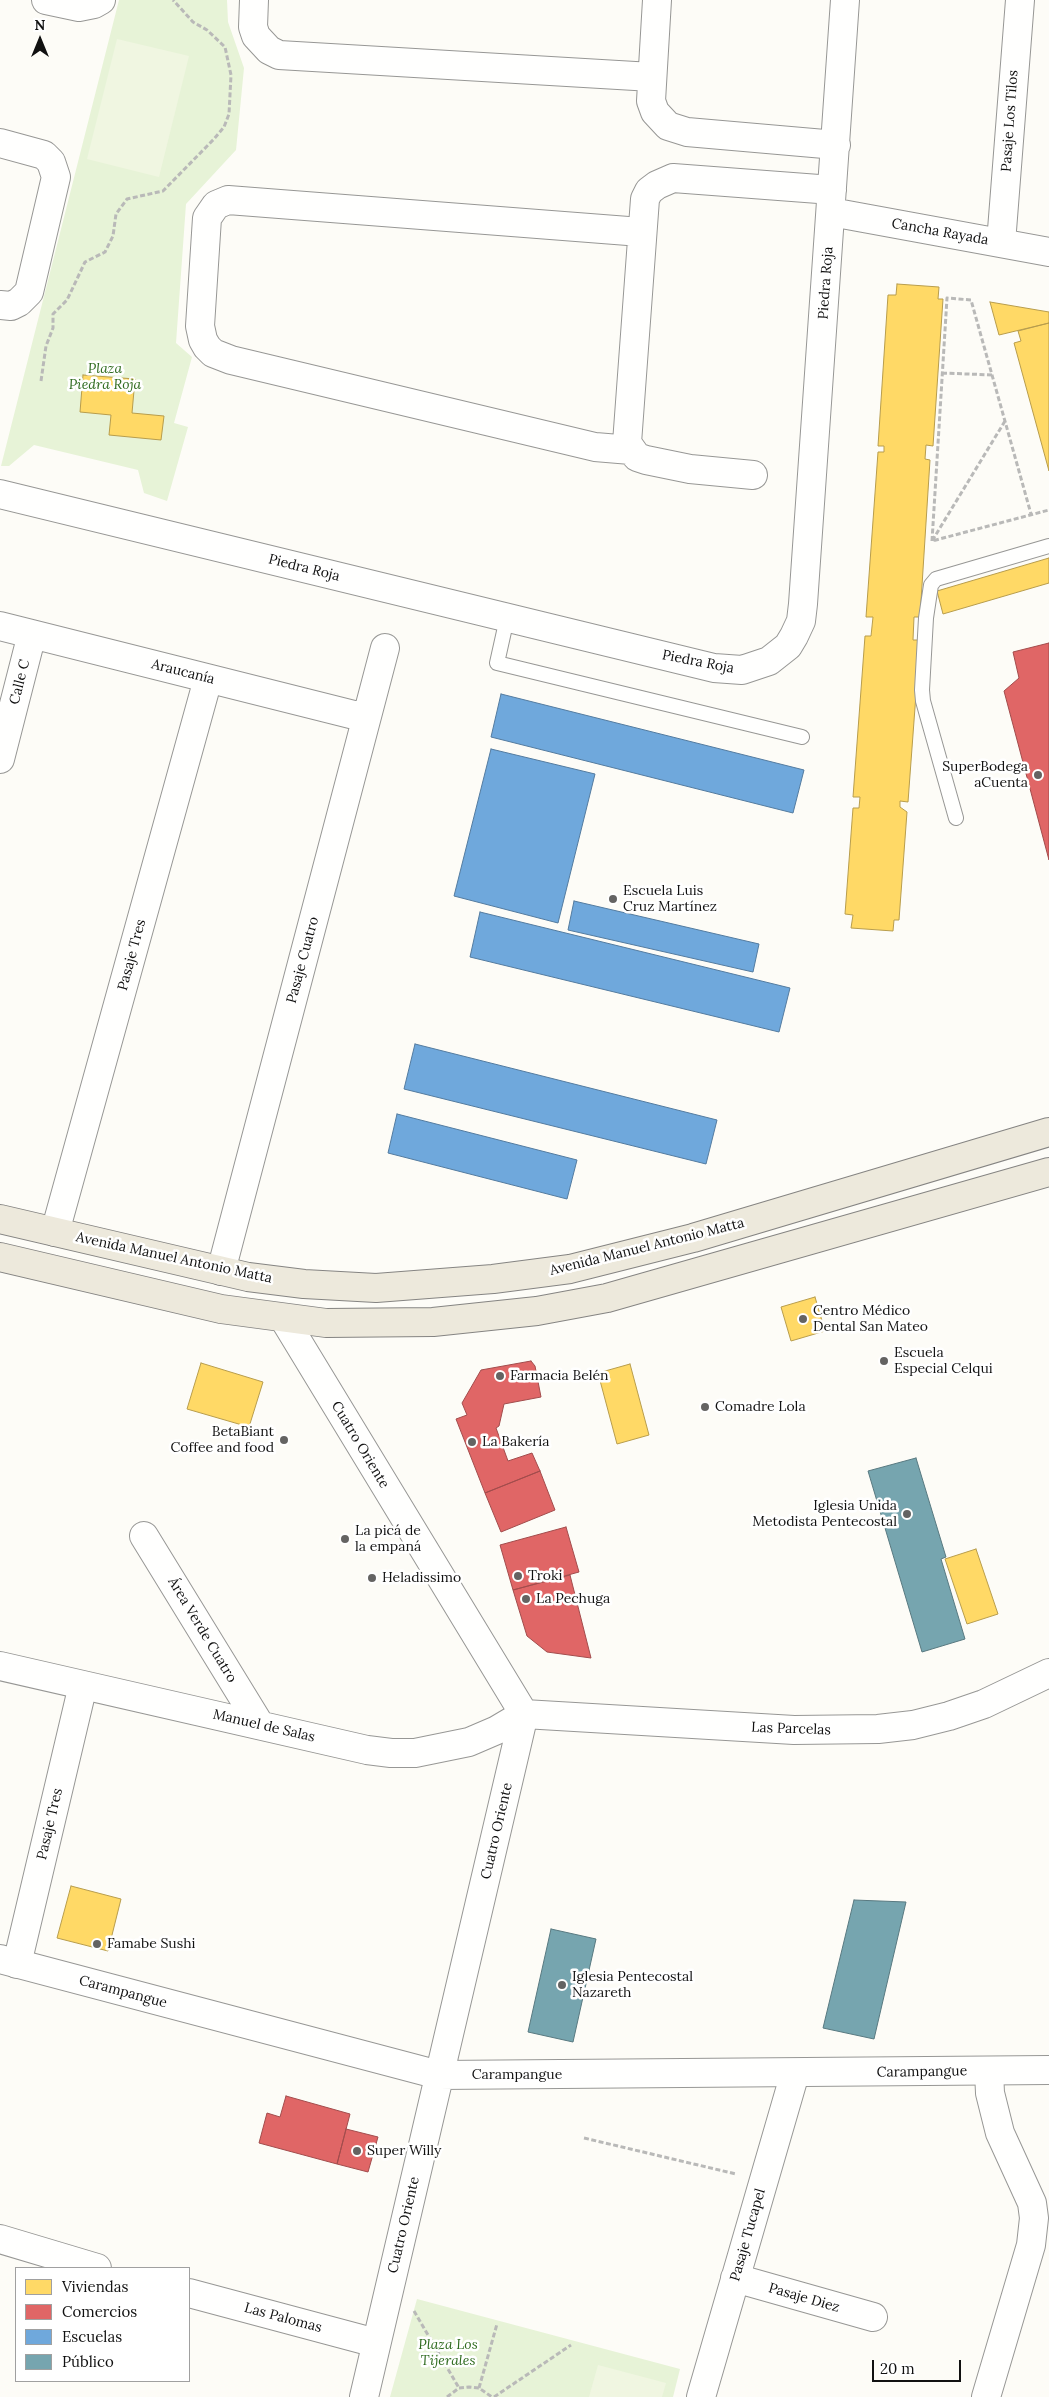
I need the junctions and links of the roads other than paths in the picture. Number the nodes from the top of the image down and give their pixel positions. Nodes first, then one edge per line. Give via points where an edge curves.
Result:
1 (46, 0) edge
2 (101, 0) edge
3 (254, 0) edge
4 (657, 0) edge
5 (845, 0) edge
6 (1020, 0) edge
7 (652, 77) junction
8 (0, 143) edge
9 (836, 145) junction
10 (832, 201) junction
11 (641, 232) junction
12 (1001, 243) junction
13 (1049, 252) edge
14 (0, 305) edge
15 (631, 450) junction
16 (753, 475) dead end
17 (0, 494) edge
18 (1049, 546) edge
19 (507, 618) junction
20 (0, 626) edge
21 (32, 634) junction
22 (385, 648) dead end
23 (208, 679) junction
24 (366, 718) junction
25 (802, 737) dead end
26 (0, 759) edge
27 (956, 818) dead end
28 (1049, 1132) edge
29 (1049, 1172) edge
30 (0, 1219) edge
31 (55, 1232) junction
32 (0, 1257) edge
33 (221, 1271) junction
34 (248, 1277) junction
35 (284, 1319) junction
36 (144, 1536) dead end
37 (0, 1666) edge
38 (1049, 1673) edge
39 (83, 1685) junction
40 (524, 1714) junction
41 (260, 1724) junction
42 (9, 1962) edge
43 (1049, 2070) edge
44 (989, 2071) junction
45 (795, 2073) junction
46 (439, 2075) junction
47 (0, 2239) edge
48 (93, 2267) edge
49 (735, 2278) junction
50 (190, 2293) edge
51 (873, 2317) dead end
52 (376, 2344) junction
53 (364, 2397) edge
54 (701, 2397) edge
55 (986, 2397) edge

1 - 2 street via 79,7
3 - 7 street via 256,36 269,50 279,55
4 - 7 street
5 - 9 street, Piedra Roja
6 - 12 street, Pasaje Los Tilos
7 - 9 street via 651,96 655,112 677,131
8 - 14 street via 44,155 51,162 56,177 29,292 11,306
9 - 10 street, Piedra Roja
10 - 11 street, Cancha Rayada via 673,178 649,191 643,208
10 - 12 street, Cancha Rayada
10 - 19 street, Piedra Roja via 803,604 801,620 788,646 762,664 728,670
11 - 15 street via 626,436
11 - 15 street via 228,200 216,206 207,218 200,326 207,347 231,360 595,447
12 - 13 street, Cancha Rayada
15 - 16 street via 646,460 690,469
17 - 19 street, Piedra Roja
18 - 27 lane via 936,579 931,585 926,618 923,702
19 - 25 lane via 497,664
20 - 21 street, Araucanía
21 - 23 street, Araucanía
21 - 26 street, Calle C
22 - 24 street, Pasaje Cuatro
23 - 24 street, Araucanía
23 - 31 street, Pasaje Tres
24 - 33 street, Pasaje Cuatro
28 - 34 main road, Avenida Manuel Antonio Matta via 693,1238 570,1268 493,1279 376,1288
29 - 35 main road via 692,1275 538,1311 433,1322 363,1324
30 - 31 main road, Avenida Manuel Antonio Matta
31 - 33 main road, Avenida Manuel Antonio Matta
32 - 35 main road via 174,1300
33 - 34 main road, Avenida Manuel Antonio Matta
34 - 35 main road via 267,1295
35 - 40 street, Cuatro Oriente
36 - 41 street, Área Verde Cuatro
37 - 39 street, Manuel de Salas
38 - 40 street, Las Parcelas via 984,1704 950,1716 878,1730 794,1730
39 - 41 street, Manuel de Salas
39 - 42 street, Pasaje Tres
40 - 41 street, Manuel de Salas via 469,1742 415,1753 367,1750
40 - 46 street, Cuatro Oriente
42 - 46 street, Carampangue
43 - 44 street, Carampangue
44 - 45 street, Carampangue
44 - 55 street via 990,2093 1000,2133 1032,2203 1034,2218 1031,2245
45 - 46 street, Carampangue
45 - 49 street, Pasaje Tucapel
46 - 52 street, Cuatro Oriente
47 - 48 street
49 - 51 street, Pasaje Diez
49 - 54 street, Pasaje Tucapel
50 - 52 street, Las Palomas
52 - 53 street, Cuatro Oriente

